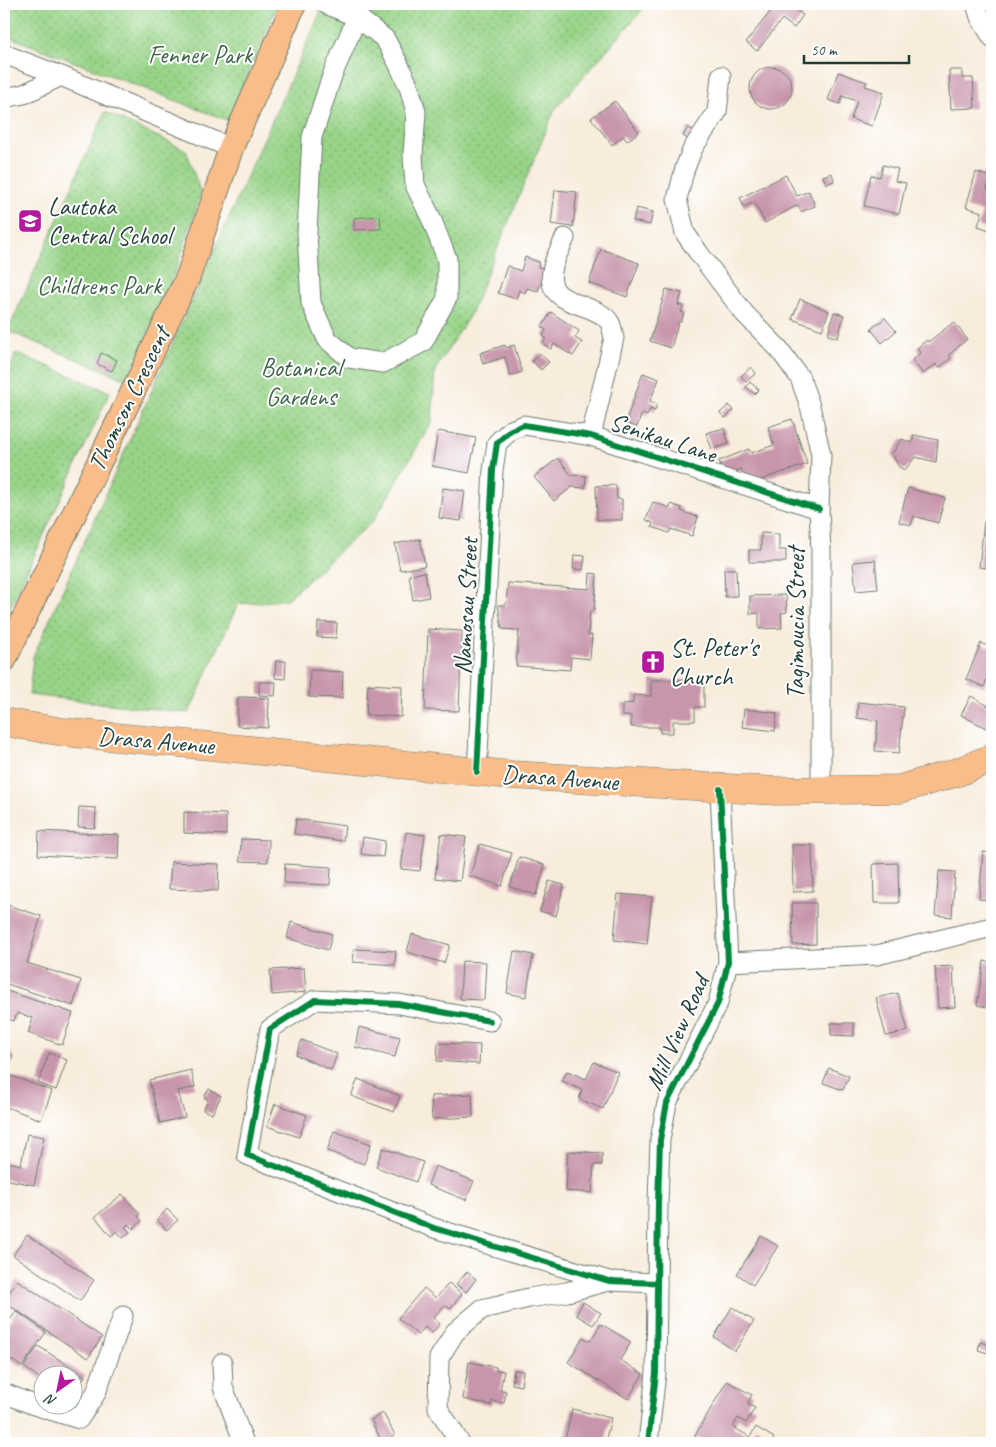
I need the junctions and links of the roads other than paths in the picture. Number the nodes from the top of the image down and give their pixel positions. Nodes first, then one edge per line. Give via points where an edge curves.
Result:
1 (294, 4) edge
2 (326, 4) edge
3 (976, 4) edge
4 (357, 17) junction
5 (992, 37) edge
6 (4, 54) edge
7 (61, 76) junction
8 (721, 76) dead end
9 (4, 98) edge
10 (231, 148) junction
11 (564, 238) dead end
12 (591, 436) junction
13 (497, 443) joint
14 (819, 509) junction
15 (5, 655) edge
16 (4, 722) edge
17 (63, 732) junction
18 (4, 742) edge
19 (992, 758) edge
20 (476, 772) junction
21 (720, 789) junction
22 (821, 792) junction
23 (992, 927) edge
24 (728, 962) junction
25 (490, 1022) dead end
26 (609, 1281) junction
27 (656, 1283) junction
28 (123, 1316) dead end
29 (222, 1363) dead end
30 (4, 1393) edge
31 (244, 1443) edge
32 (460, 1443) edge
33 (648, 1443) edge

1 - 10 main road, Thomson Crescent
2 - 4 street
3 - 5 street
4 - 4 street via 385,38 409,87 416,112 415,185 447,259 447,298 423,342 383,363 349,358 326,338 311,303 307,232 312,137 332,76
6 - 7 street
7 - 9 street via 24,94
7 - 10 street
8 - 14 street, Tagimoucia Street via 717,112 693,148 677,199 685,233 744,313 780,349 800,378 810,406 820,455
10 - 15 main road, Thomson Crescent via 188,277
11 - 12 street via 552,268 552,284 569,301 598,312 610,323 614,338
12 - 13 street, Senikau Lane via 524,425 511,430
12 - 14 street, Senikau Lane
13 - 20 street, Namosau Street
14 - 22 street, Tagimoucia Street
16 - 17 highway, Drasa Avenue
17 - 18 highway, Drasa Avenue
17 - 20 highway, Drasa Avenue
19 - 22 highway, Drasa Avenue via 900,790
20 - 21 highway, Drasa Avenue
21 - 22 highway, Drasa Avenue
21 - 24 street, Mill View Road
23 - 24 street via 876,955
24 - 27 street, Mill View Road via 718,1003 667,1103 660,1140
25 - 26 street via 399,1004 315,1000 270,1029 247,1155 434,1228
26 - 27 street
26 - 32 street via 482,1309 455,1332 440,1358 438,1408
27 - 33 street, Mill View Road via 656,1373
28 - 30 street via 96,1393 79,1419
29 - 31 street via 223,1387

